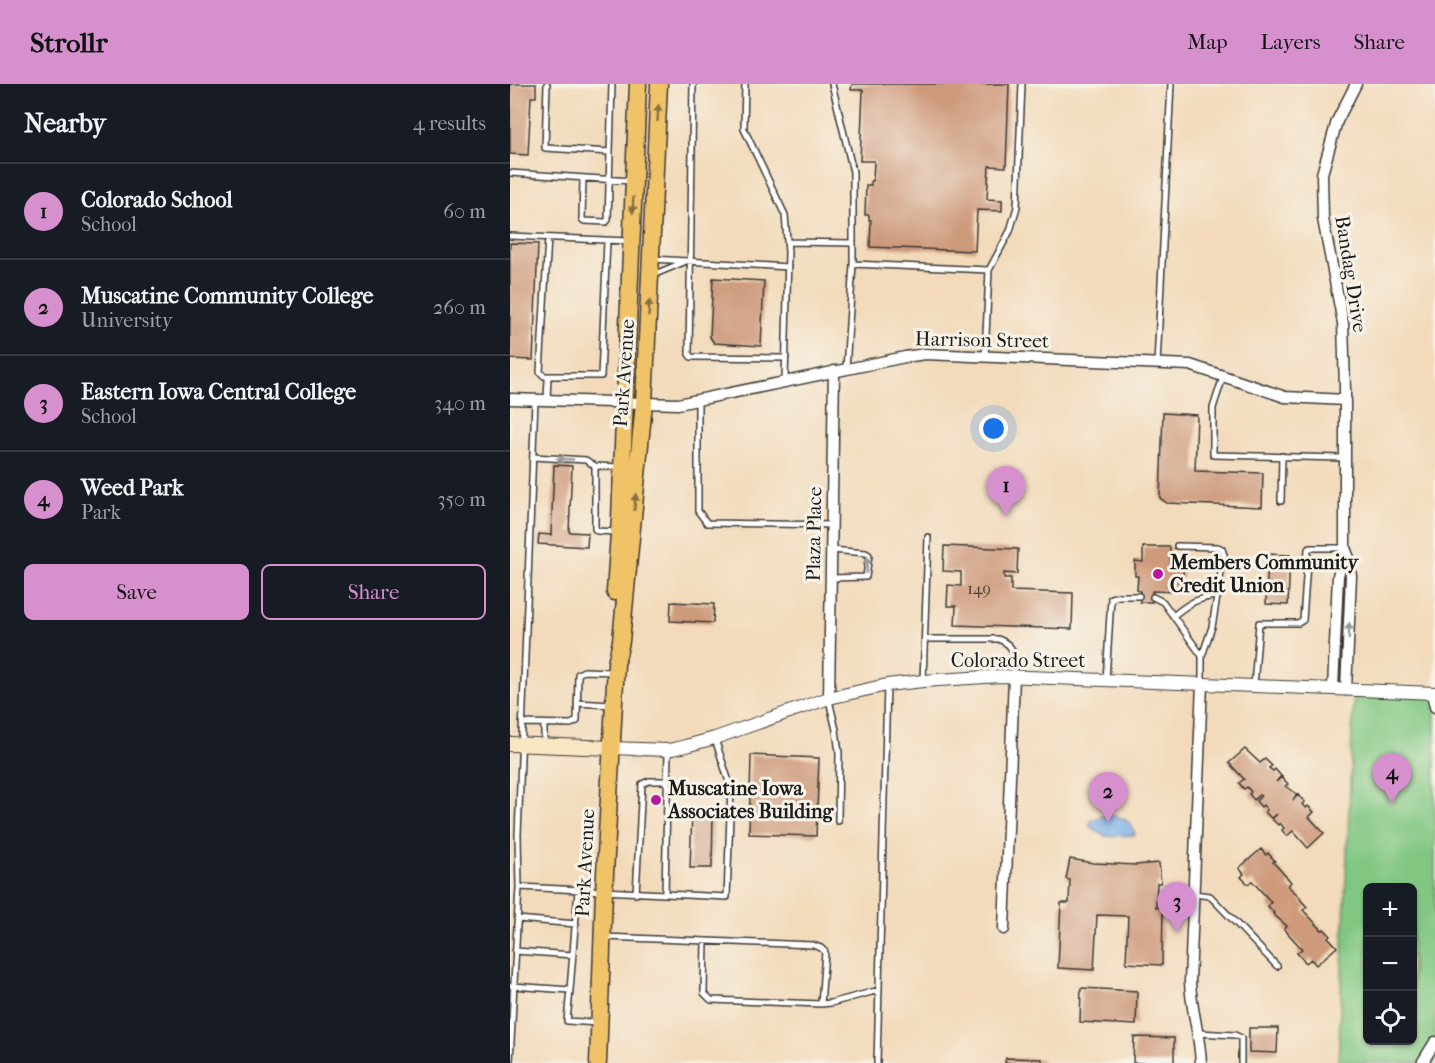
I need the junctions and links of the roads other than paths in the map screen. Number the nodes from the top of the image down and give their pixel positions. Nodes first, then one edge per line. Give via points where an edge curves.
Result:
1 (547, 84) edge
2 (612, 84) edge
3 (638, 84) edge
4 (659, 84) edge
5 (693, 84) edge
6 (745, 84) edge
7 (832, 84) edge
8 (1022, 84) edge
9 (1172, 84) edge
10 (1356, 84) edge
11 (610, 152) junction
12 (510, 173) edge
13 (583, 179) junction
14 (609, 179) junction
15 (634, 181) junction
16 (510, 236) edge
17 (548, 238) junction
18 (607, 241) junction
19 (632, 242) junction
20 (787, 242) junction
21 (853, 243) junction
22 (652, 258) junction
23 (688, 261) junction
24 (853, 264) junction
25 (788, 267) junction
26 (989, 270) junction
27 (651, 276) junction
28 (986, 357) junction
29 (786, 358) junction
30 (1156, 364) junction
31 (846, 369) junction
32 (834, 371) junction
33 (548, 376) junction
34 (1223, 377) junction
35 (785, 382) junction
36 (510, 399) edge
37 (535, 400) junction
38 (547, 400) junction
39 (698, 400) junction
40 (1346, 400) junction
41 (625, 403) junction
42 (644, 403) junction
43 (1282, 456) junction
44 (533, 457) junction
45 (1346, 458) junction
46 (595, 466) junction
47 (622, 468) junction
48 (1281, 501) dead end
49 (832, 525) junction
50 (626, 533) junction
51 (928, 537) dead end
52 (1177, 546) dead end
53 (1345, 548) junction
54 (832, 550) junction
55 (831, 579) junction
56 (1139, 596) dead end
57 (1218, 596) junction
58 (1153, 597) dead end
59 (1173, 616) junction
60 (925, 639) junction
61 (1202, 656) junction
62 (616, 668) junction
63 (1014, 677) junction
64 (1106, 680) junction
65 (923, 681) junction
66 (1202, 683) junction
67 (887, 685) junction
68 (1254, 686) junction
69 (1333, 689) junction
70 (1346, 690) junction
71 (1434, 693) edge
72 (829, 698) junction
73 (577, 703) junction
74 (614, 705) junction
75 (1435, 707) edge
76 (522, 723) junction
77 (544, 724) junction
78 (715, 738) junction
79 (516, 744) edge
80 (544, 745) junction
81 (611, 748) junction
82 (668, 750) junction
83 (668, 784) junction
84 (730, 788) junction
85 (838, 821) dead end
86 (519, 887) junction
87 (578, 890) junction
88 (604, 893) junction
89 (636, 894) junction
90 (665, 894) junction
91 (1194, 894) junction
92 (517, 919) junction
93 (576, 924) junction
94 (1004, 929) dead end
95 (602, 937) junction
96 (705, 941) junction
97 (515, 951) junction
98 (573, 955) junction
99 (1277, 966) dead end
100 (512, 986) edge
101 (570, 990) junction
102 (879, 990) junction
103 (821, 1004) junction
104 (599, 1023) junction
105 (1198, 1033) junction
106 (1435, 1042) edge
107 (510, 1061) edge
108 (598, 1063) edge
109 (877, 1063) edge
110 (1201, 1063) edge
111 (1241, 1063) edge
112 (1422, 1063) edge

1 - 11 lane via 545,148
2 - 11 lane
3 - 15 main road, Park Avenue
22 -> 4 main road, Park Avenue
5 - 23 lane
6 - 20 lane via 744,129 785,215
7 - 21 lane via 853,172
8 - 26 lane via 1017,207 1010,231
9 - 30 lane
10 - 40 street, Bandag Drive via 1337,121 1322,174 1323,219 1343,322
11 - 14 lane
12 - 13 lane
13 - 14 lane
13 - 14 lane via 582,219 606,222
14 - 15 lane
15 -> 19 main road, Park Avenue
16 - 17 lane
17 - 18 lane
17 - 33 lane via 540,372
18 - 19 lane
18 - 33 lane via 601,376
19 - 41 main road, Park Avenue
20 - 21 lane
20 - 25 lane
21 - 24 lane
22 - 23 lane
22 - 27 main road, Park Avenue
23 - 25 lane
23 - 27 lane
23 - 29 lane via 690,356
24 - 26 lane
24 - 31 lane
25 - 29 lane
26 - 28 lane
42 -> 27 main road, Park Avenue
28 - 30 street, Harrison Street
28 - 31 street, Harrison Street via 926,354
29 - 35 lane
30 - 34 street, Harrison Street via 1190,365
31 - 32 street, Harrison Street
32 - 35 street, Harrison Street
32 - 49 street, Plaza Place
33 - 38 lane
34 - 40 street, Harrison Street via 1285,398
34 - 43 lane via 1213,408 1213,455
35 - 39 street, Harrison Street
36 - 37 street, Harrison Street
37 - 38 street, Harrison Street
37 - 44 lane
38 - 41 street, Harrison Street
39 - 42 street, Harrison Street
39 - 49 lane via 698,511 707,524
40 - 45 street, Bandag Drive
41 - 42 street, Harrison Street
41 - 47 main road, Park Avenue
50 -> 42 main road, Park Avenue
43 - 45 lane
43 - 48 lane
46 -> 44 lane via 586,460
44 - 76 lane
45 - 53 street, Bandag Drive
46 - 47 lane
46 - 50 lane via 595,529
47 - 50 main road, Park Avenue
49 - 54 street, Plaza Place
50 - 62 main road, Park Avenue
51 - 60 lane
52 - 57 lane via 1222,549
53 - 68 lane via 1308,549 1303,620 1259,623
53 - 69 street, Bandag Drive via 1338,576
70 -> 53 street, Bandag Drive via 1351,576
54 - 55 street, Plaza Place
55 -> 54 lane via 866,577 869,555
55 - 72 street, Plaza Place
56 - 64 lane via 1111,598
57 - 59 lane via 1191,602
57 - 61 lane
58 - 59 lane via 1163,602
59 - 61 lane
60 - 63 lane via 1006,642 1014,653
60 - 65 lane
61 - 66 lane
62 - 73 lane via 578,674
62 - 74 main road, Park Avenue
63 - 64 street, Colorado Street
63 - 65 street, Colorado Street
63 - 94 street
64 - 66 street, Colorado Street
65 - 67 street, Colorado Street
66 - 68 street, Colorado Street
66 - 91 street
67 - 72 street, Colorado Street
67 - 102 lane
68 - 69 street, Colorado Street
69 - 70 street, Colorado Street
70 - 71 street, Colorado Street
71 - 75 street
72 - 78 street, Colorado Street
72 - 85 lane via 838,746
73 - 74 lane
73 - 77 lane via 576,721
74 - 81 main road, Park Avenue
76 - 77 lane
76 - 79 lane
77 - 80 lane
78 - 82 street, Colorado Street
78 - 84 lane
79 - 80 main road
79 - 86 lane
80 - 81 main road
81 - 82 street, Colorado Street
81 - 88 main road, Park Avenue
82 - 83 lane
83 - 84 lane
83 - 89 lane via 642,784
83 - 90 lane
84 - 90 lane via 727,897
86 - 87 lane
86 - 92 lane
87 - 88 lane
87 - 93 lane
88 - 89 lane
88 - 95 main road, Park Avenue
89 - 90 lane
91 - 99 lane via 1210,896
91 - 105 street via 1190,994
92 - 93 lane
92 - 97 lane
93 - 98 lane
95 - 96 lane
95 - 104 main road, Park Avenue
96 - 103 lane via 704,993 711,1000
96 - 103 lane via 821,948 825,952
97 - 98 lane
97 - 100 lane
98 - 101 lane
100 - 101 lane
100 - 107 lane
101 - 104 lane via 567,1021
102 - 103 lane
102 - 109 lane
104 - 108 main road, Park Avenue
105 - 110 street
105 - 111 lane via 1241,1038
106 - 112 street

